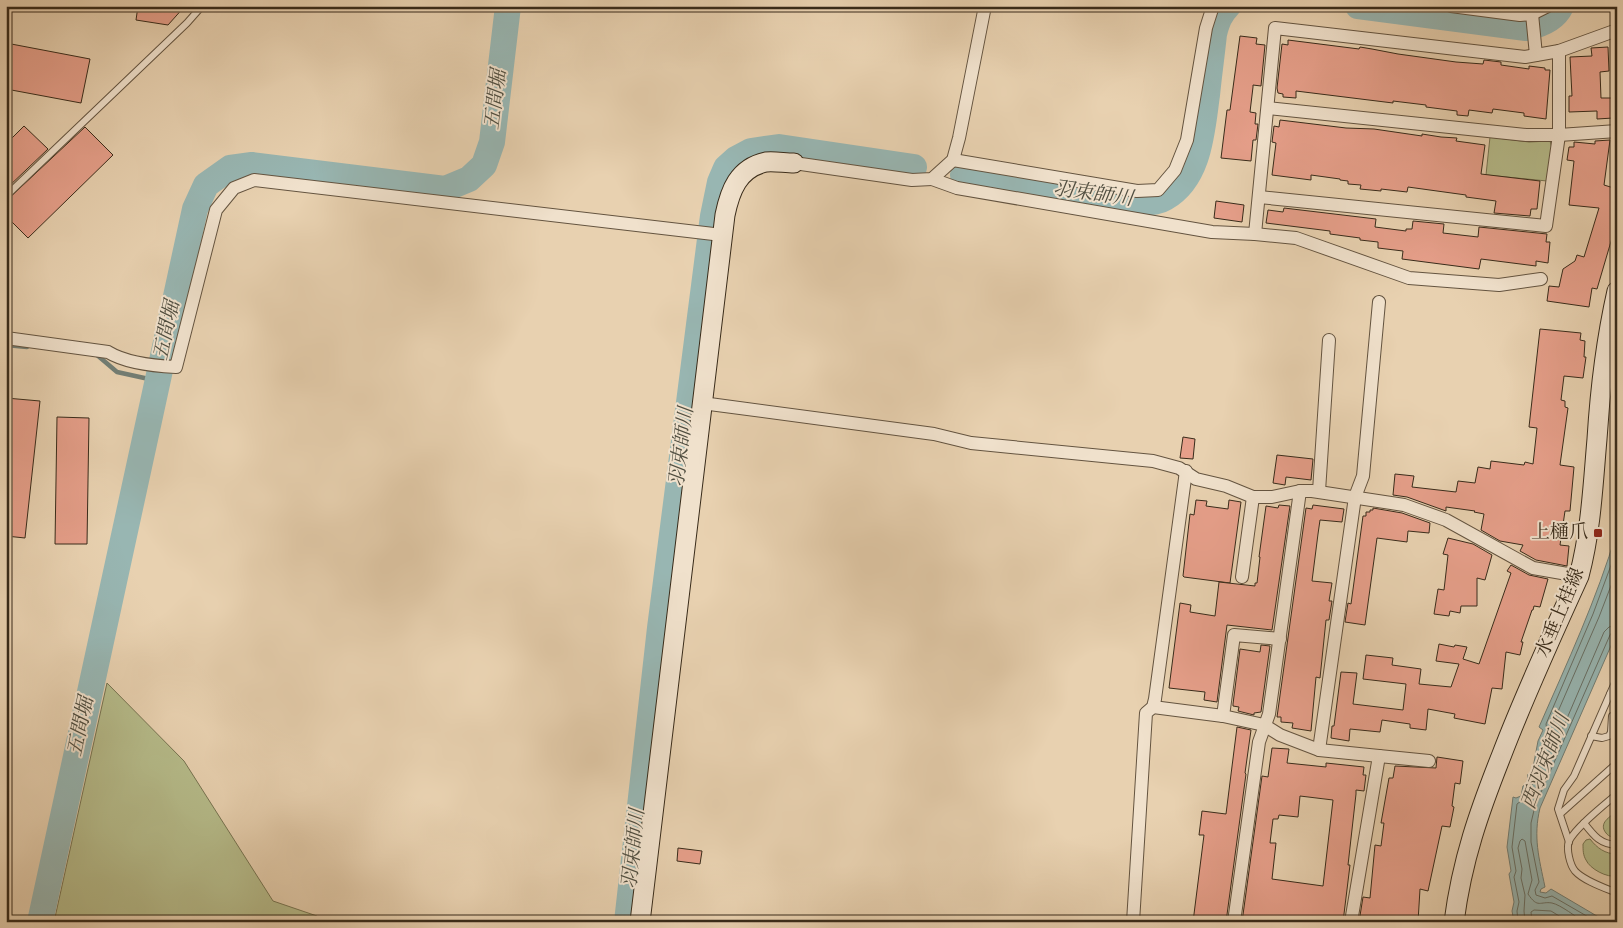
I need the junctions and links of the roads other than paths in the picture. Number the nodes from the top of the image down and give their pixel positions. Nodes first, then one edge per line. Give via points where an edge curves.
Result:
1 (202, 6) edge
2 (985, 6) edge
3 (1214, 6) edge
4 (1451, 6) edge
5 (1548, 6) edge
6 (1532, 14) junction
7 (1617, 30) edge
8 (1559, 51) junction
9 (1536, 55) junction
10 (1268, 108) junction
11 (1617, 131) edge
12 (1560, 135) junction
13 (953, 160) junction
14 (794, 163) joint
15 (932, 179) junction
16 (6, 196) edge
17 (1259, 197) junction
18 (1255, 234) junction
19 (722, 235) junction
20 (1541, 279) dead end
21 (1617, 292) edge
22 (1379, 302) dead end
23 (6, 338) edge
24 (1330, 340) dead end
25 (702, 403) junction
26 (1186, 471) junction
27 (1300, 491) junction
28 (1319, 491) junction
29 (1354, 496) junction
30 (1253, 497) junction
31 (1579, 576) junction
32 (1242, 577) dead end
33 (1280, 639) junction
34 (1617, 678) edge
35 (1610, 694) junction
36 (1617, 697) edge
37 (1154, 707) junction
38 (1617, 712) edge
39 (1223, 716) junction
40 (1264, 725) junction
41 (1591, 736) junction
42 (1319, 750) junction
43 (1379, 756) junction
44 (1429, 761) dead end
45 (1617, 763) edge
46 (1617, 794) edge
47 (1560, 814) junction
48 (1584, 823) junction
49 (1569, 842) junction
50 (1617, 845) edge
51 (1617, 893) edge
52 (640, 922) edge
53 (1133, 922) edge
54 (1234, 922) edge
55 (1352, 922) edge
56 (1454, 922) edge

1 - 16 lane
2 - 13 street
3 - 13 street via 1206,28 1187,140 1175,170 1158,190 1137,191
4 - 6 street
5 - 6 street
6 - 9 street
7 - 8 street
8 - 9 street
8 - 12 street
9 - 10 street via 1275,28
10 - 12 street via 1526,135
10 - 17 street
11 - 12 street
12 - 17 street via 1546,226
13 - 15 street
14 - 15 street via 912,180
14 - 19 street via 766,162 749,168 736,180 730,193
15 - 18 street via 957,188 1212,232
17 - 18 street
18 - 20 street via 1296,238 1409,278 1499,285
19 - 23 street via 254,180 234,188 216,210 176,367 142,363 108,352
19 - 25 street
21 - 31 street, 水垂上桂線 via 1604,365 1590,522
22 - 29 street via 1363,476
24 - 28 street
25 - 26 street via 934,434 971,443 1153,461
25 - 52 street
26 - 30 street via 1196,479
26 - 37 street
27 - 28 street
27 - 30 street
27 - 33 street
28 - 29 street
29 - 31 street via 1404,505 1446,520 1533,568
29 - 42 street
30 - 32 street
31 - 56 street, 水垂上桂線 via 1525,695 1478,816 1465,858
33 - 39 street via 1234,634
33 - 40 street via 1269,714
34 - 35 lane
35 - 36 lane
35 - 41 lane
37 - 39 street
37 - 53 street via 1146,713
38 - 41 lane via 1612,716 1609,736
39 - 40 street
40 - 42 street
40 - 54 street
41 - 47 lane via 1574,776 1564,790 1558,808
42 - 43 street
43 - 44 street
43 - 55 street
45 - 47 lane
46 - 48 lane
47 - 49 lane
48 - 49 lane
48 - 50 lane via 1600,841
49 - 51 lane via 1568,852 1576,871

